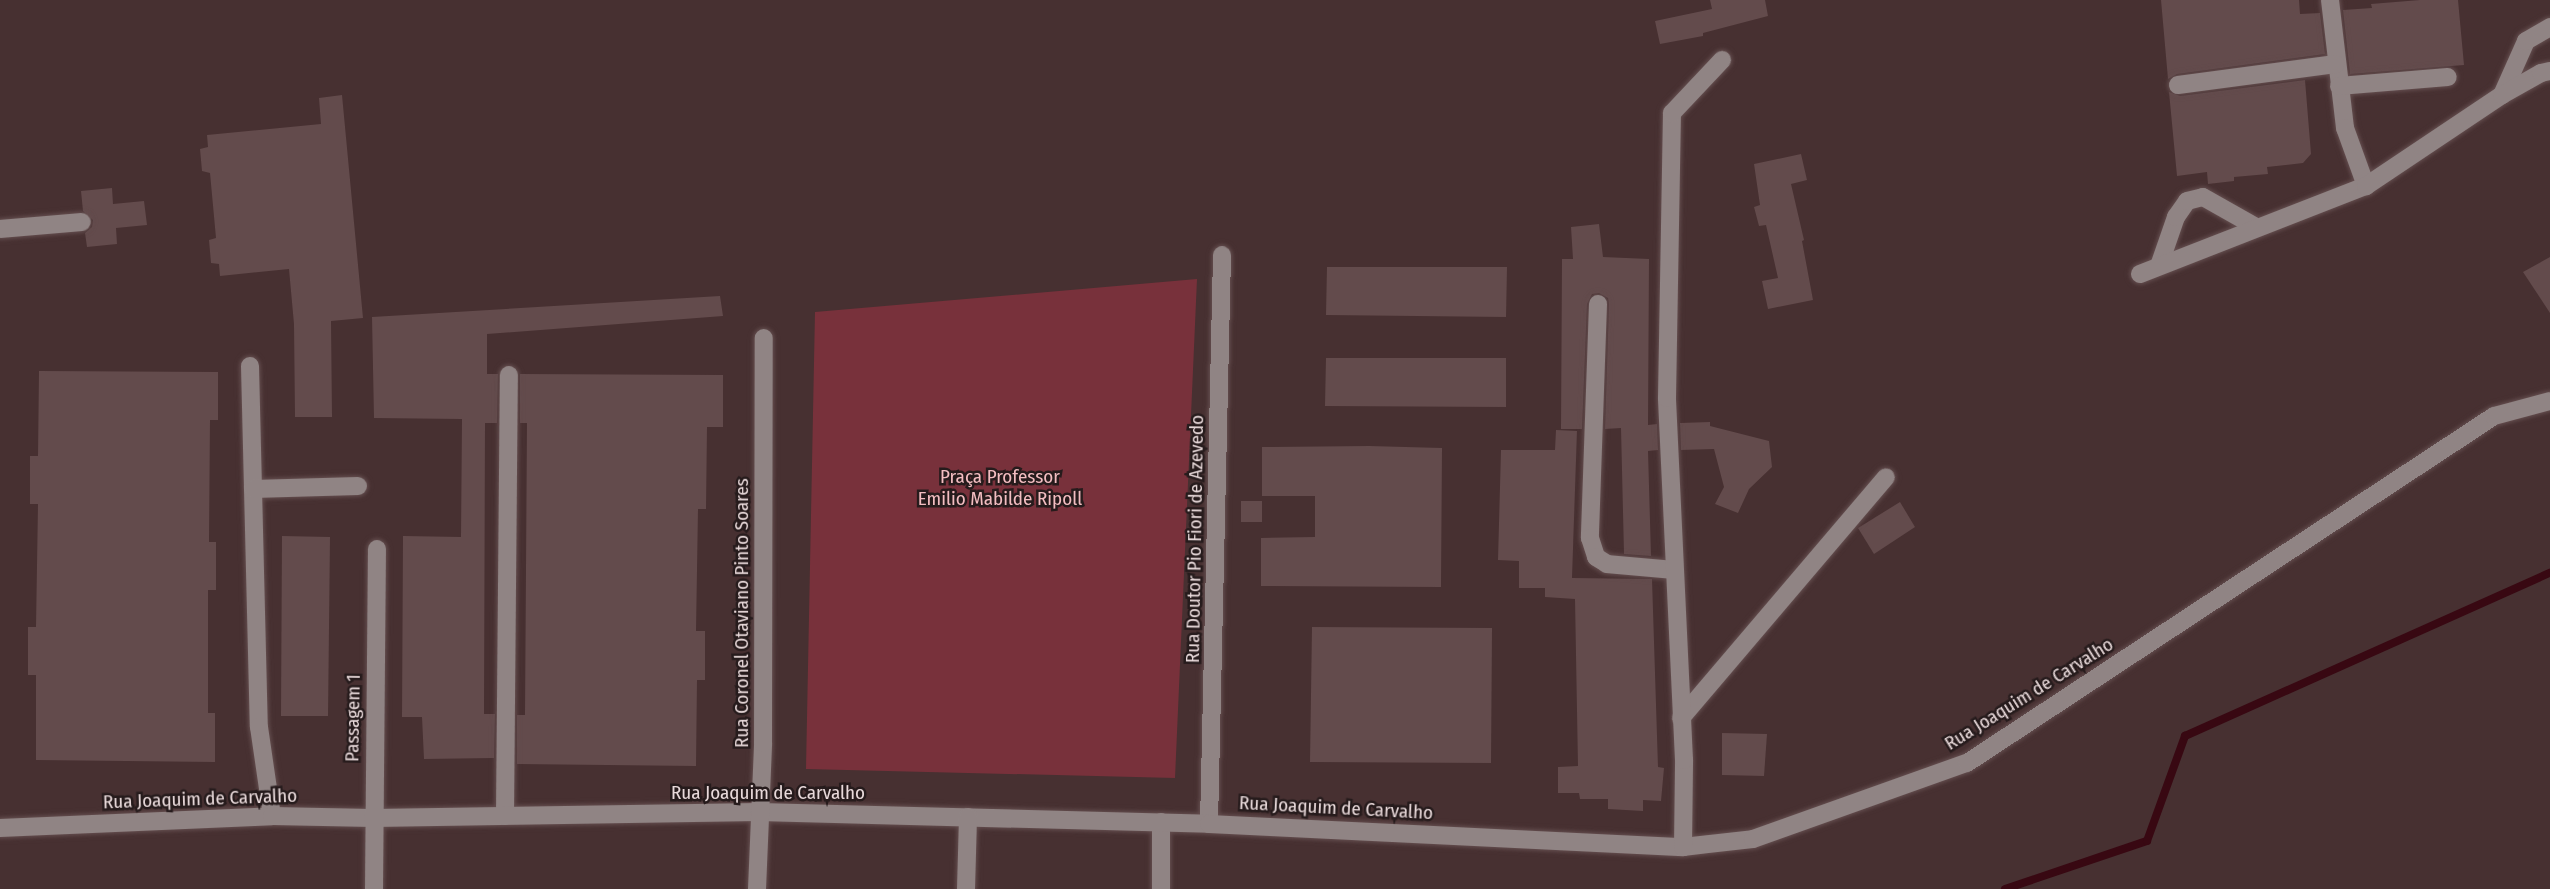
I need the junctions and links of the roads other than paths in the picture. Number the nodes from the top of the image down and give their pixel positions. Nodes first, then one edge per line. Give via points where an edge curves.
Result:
1 (2330, 0) edge
2 (2550, 27) edge
3 (1722, 60) dead end
4 (2336, 64) junction
5 (2550, 71) edge
6 (2448, 77) dead end
7 (2178, 85) dead end
8 (2339, 86) junction
9 (2502, 95) junction
10 (2366, 186) junction
11 (82, 222) dead end
12 (2256, 228) junction
13 (0, 229) edge
14 (1222, 255) dead end
15 (2159, 266) junction
16 (2140, 274) dead end
17 (1598, 304) dead end
18 (764, 338) dead end
19 (250, 366) dead end
20 (509, 375) dead end
21 (2550, 401) edge
22 (1886, 477) dead end
23 (358, 486) dead end
24 (253, 489) junction
25 (377, 549) dead end
26 (1674, 570) junction
27 (1681, 718) junction
28 (759, 813) junction
29 (272, 816) junction
30 (505, 816) junction
31 (968, 817) junction
32 (373, 818) junction
33 (1161, 822) junction
34 (1209, 824) junction
35 (0, 828) edge
36 (1683, 847) junction
37 (374, 889) edge
38 (757, 889) edge
39 (966, 889) edge
40 (1161, 889) edge

1 - 4 street
2 - 9 street via 2526,41
3 - 26 street via 1672,113 1667,398
4 - 7 street
4 - 8 street
5 - 9 street
6 - 8 street
8 - 10 street via 2345,128
9 - 10 street
10 - 12 street
11 - 13 street
12 - 15 street
12 - 15 street via 2203,197 2187,201 2176,217
14 - 34 street, Rua Doutor Pio Fiori de Azevedo
15 - 16 street
17 - 26 street via 1590,538 1596,557 1607,564
18 - 28 street, Rua Coronel Otaviano Pinto Soares
19 - 24 street
20 - 30 street
21 - 36 street, Rua Joaquim de Carvalho via 2494,416 1966,763 1753,839
22 - 27 street
23 - 24 street
24 - 29 street via 259,727
25 - 32 street, Passagem 1
26 - 27 street
27 - 36 street
28 - 30 street, Rua Joaquim de Carvalho
28 - 31 street, Rua Joaquim de Carvalho
28 - 38 street, Rua Coronel Otaviano Pinto Soares
29 - 32 street, Rua Joaquim de Carvalho
29 - 35 street, Rua Joaquim de Carvalho
30 - 32 street, Rua Joaquim de Carvalho
31 - 33 street, Rua Joaquim de Carvalho
31 - 39 street
32 - 37 street, Passagem 1
33 - 34 street, Rua Joaquim de Carvalho
33 - 40 street
34 - 36 street, Rua Joaquim de Carvalho

